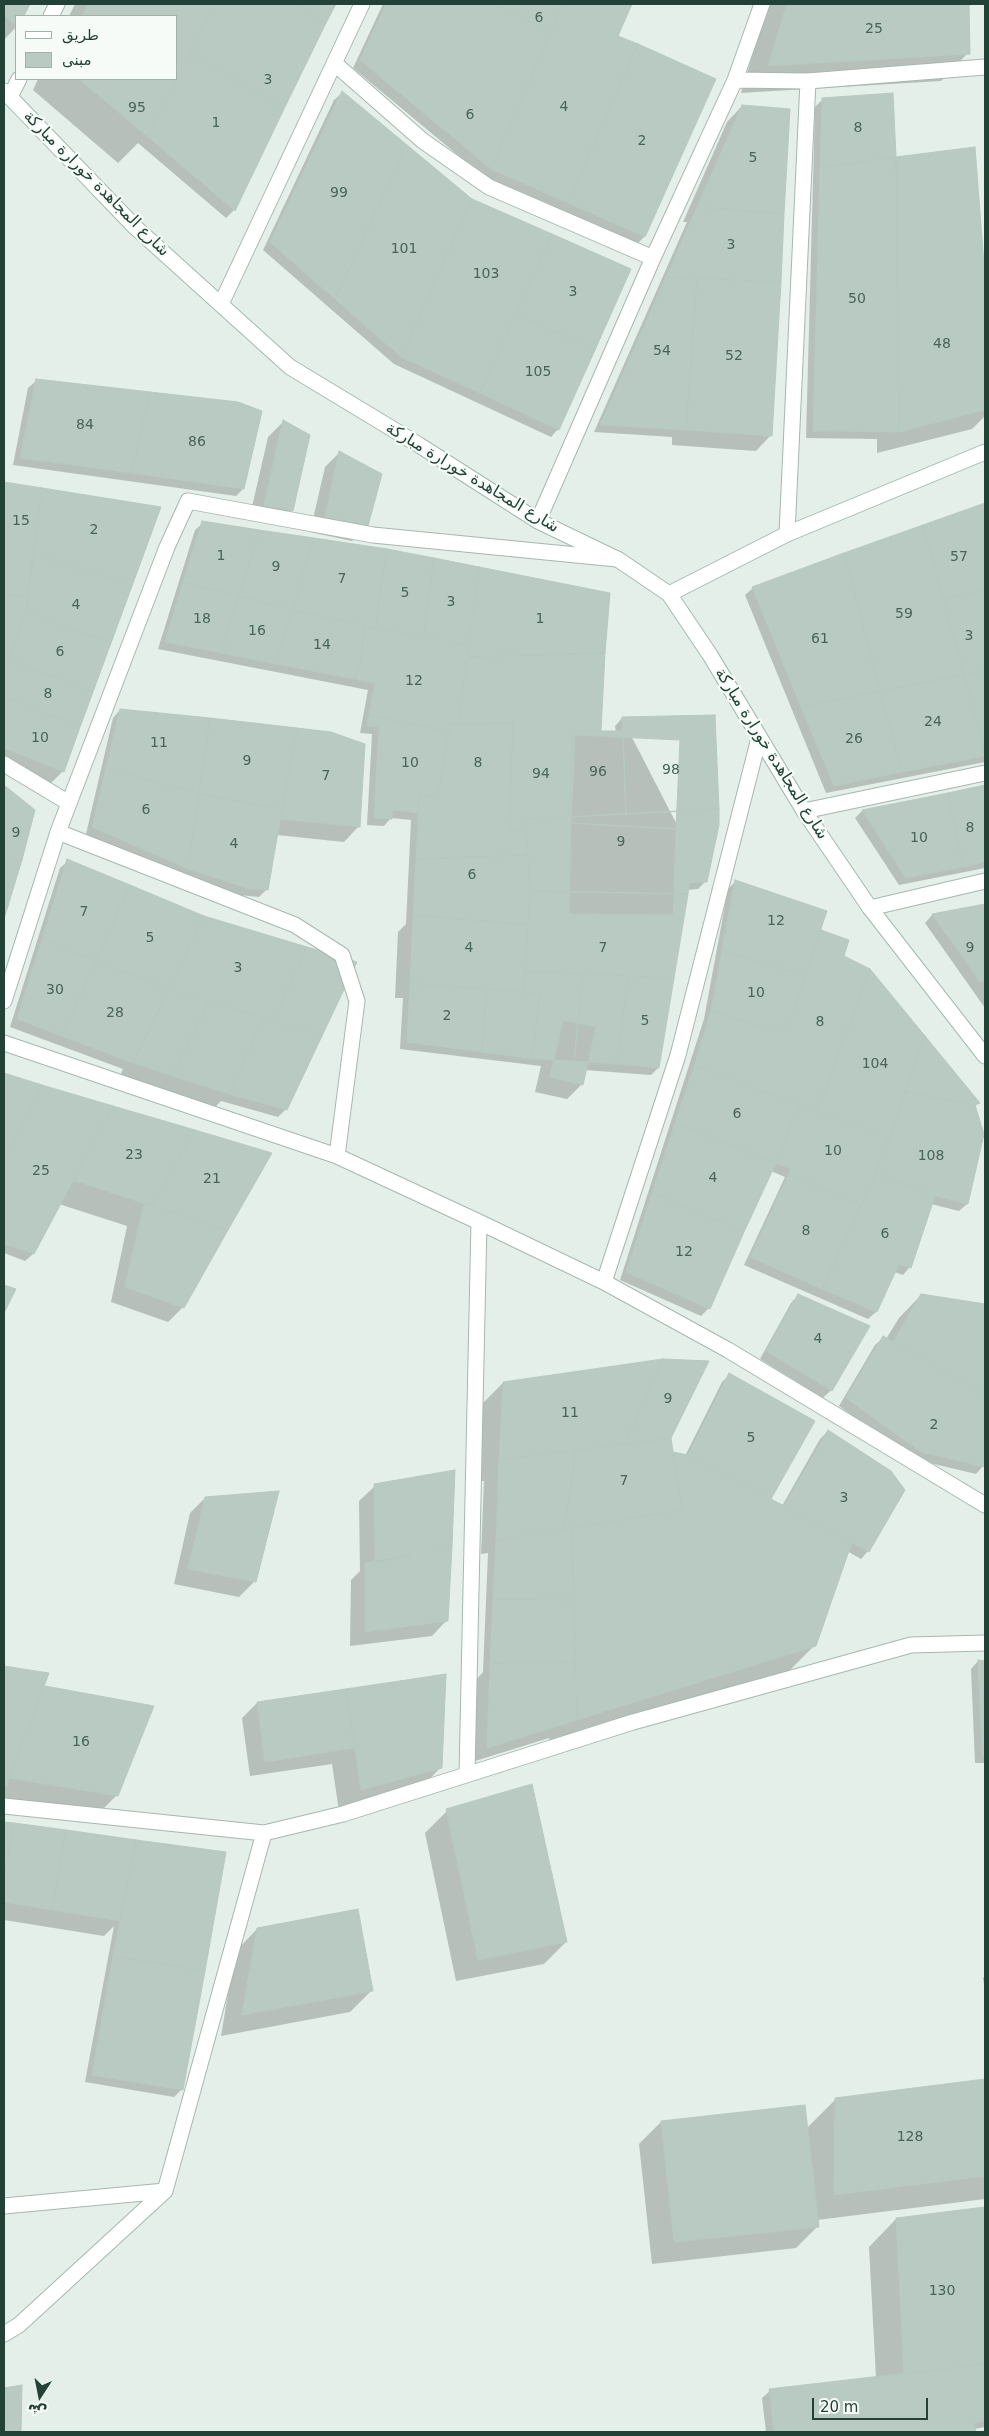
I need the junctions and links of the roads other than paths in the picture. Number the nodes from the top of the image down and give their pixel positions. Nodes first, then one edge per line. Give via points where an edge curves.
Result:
1 (362, 4) edge
2 (762, 4) edge
3 (334, 63) junction
4 (985, 67) edge
5 (18, 80) edge
6 (735, 80) junction
7 (808, 81) junction
8 (7, 94) edge
9 (653, 258) junction
10 (221, 304) junction
11 (985, 452) edge
12 (538, 522) junction
13 (787, 534) junction
14 (620, 560) junction
15 (669, 594) junction
16 (760, 738) junction
17 (4, 764) edge
18 (985, 773) edge
19 (69, 803) junction
20 (804, 811) junction
21 (58, 832) junction
22 (985, 882) edge
23 (870, 908) junction
24 (4, 1001) edge
25 (4, 1044) edge
26 (985, 1056) edge
27 (337, 1156) junction
28 (479, 1222) junction
29 (604, 1282) junction
30 (985, 1505) edge
31 (985, 1643) edge
32 (467, 1774) junction
33 (4, 1806) edge
34 (264, 1833) junction
35 (165, 2191) junction
36 (4, 2206) edge
37 (4, 2334) edge

1 - 3 street
2 - 6 street
3 - 9 street via 423,141 489,187
3 - 10 street
4 - 7 street
5 - 8 street
6 - 7 street
6 - 9 street
7 - 13 street
8 - 10 street, شارع المجاهدة خورارة مباركة via 135,227
9 - 12 street
10 - 12 street, شارع المجاهدة خورارة مباركة via 290,367
11 - 13 street
12 - 14 street, شارع المجاهدة خورارة مباركة
13 - 15 street
14 - 15 street, شارع المجاهدة خورارة مباركة
14 - 19 street via 373,535 188,501 167,547
15 - 16 street, شارع المجاهدة خورارة مباركة
16 - 20 street, شارع المجاهدة خورارة مباركة
16 - 29 street via 678,1055
17 - 19 street
18 - 20 street
19 - 21 street
20 - 23 street, شارع المجاهدة خورارة مباركة
21 - 24 street
21 - 27 street via 295,925 342,954 357,1001
22 - 23 street
23 - 26 street, شارع المجاهدة خورارة مباركة
25 - 27 street
27 - 28 street
28 - 29 street
28 - 32 street
29 - 30 street via 728,1350
31 - 32 street via 911,1645 632,1722
32 - 34 street via 343,1814
33 - 34 street
34 - 35 street
35 - 36 street
35 - 37 street via 19,2325

